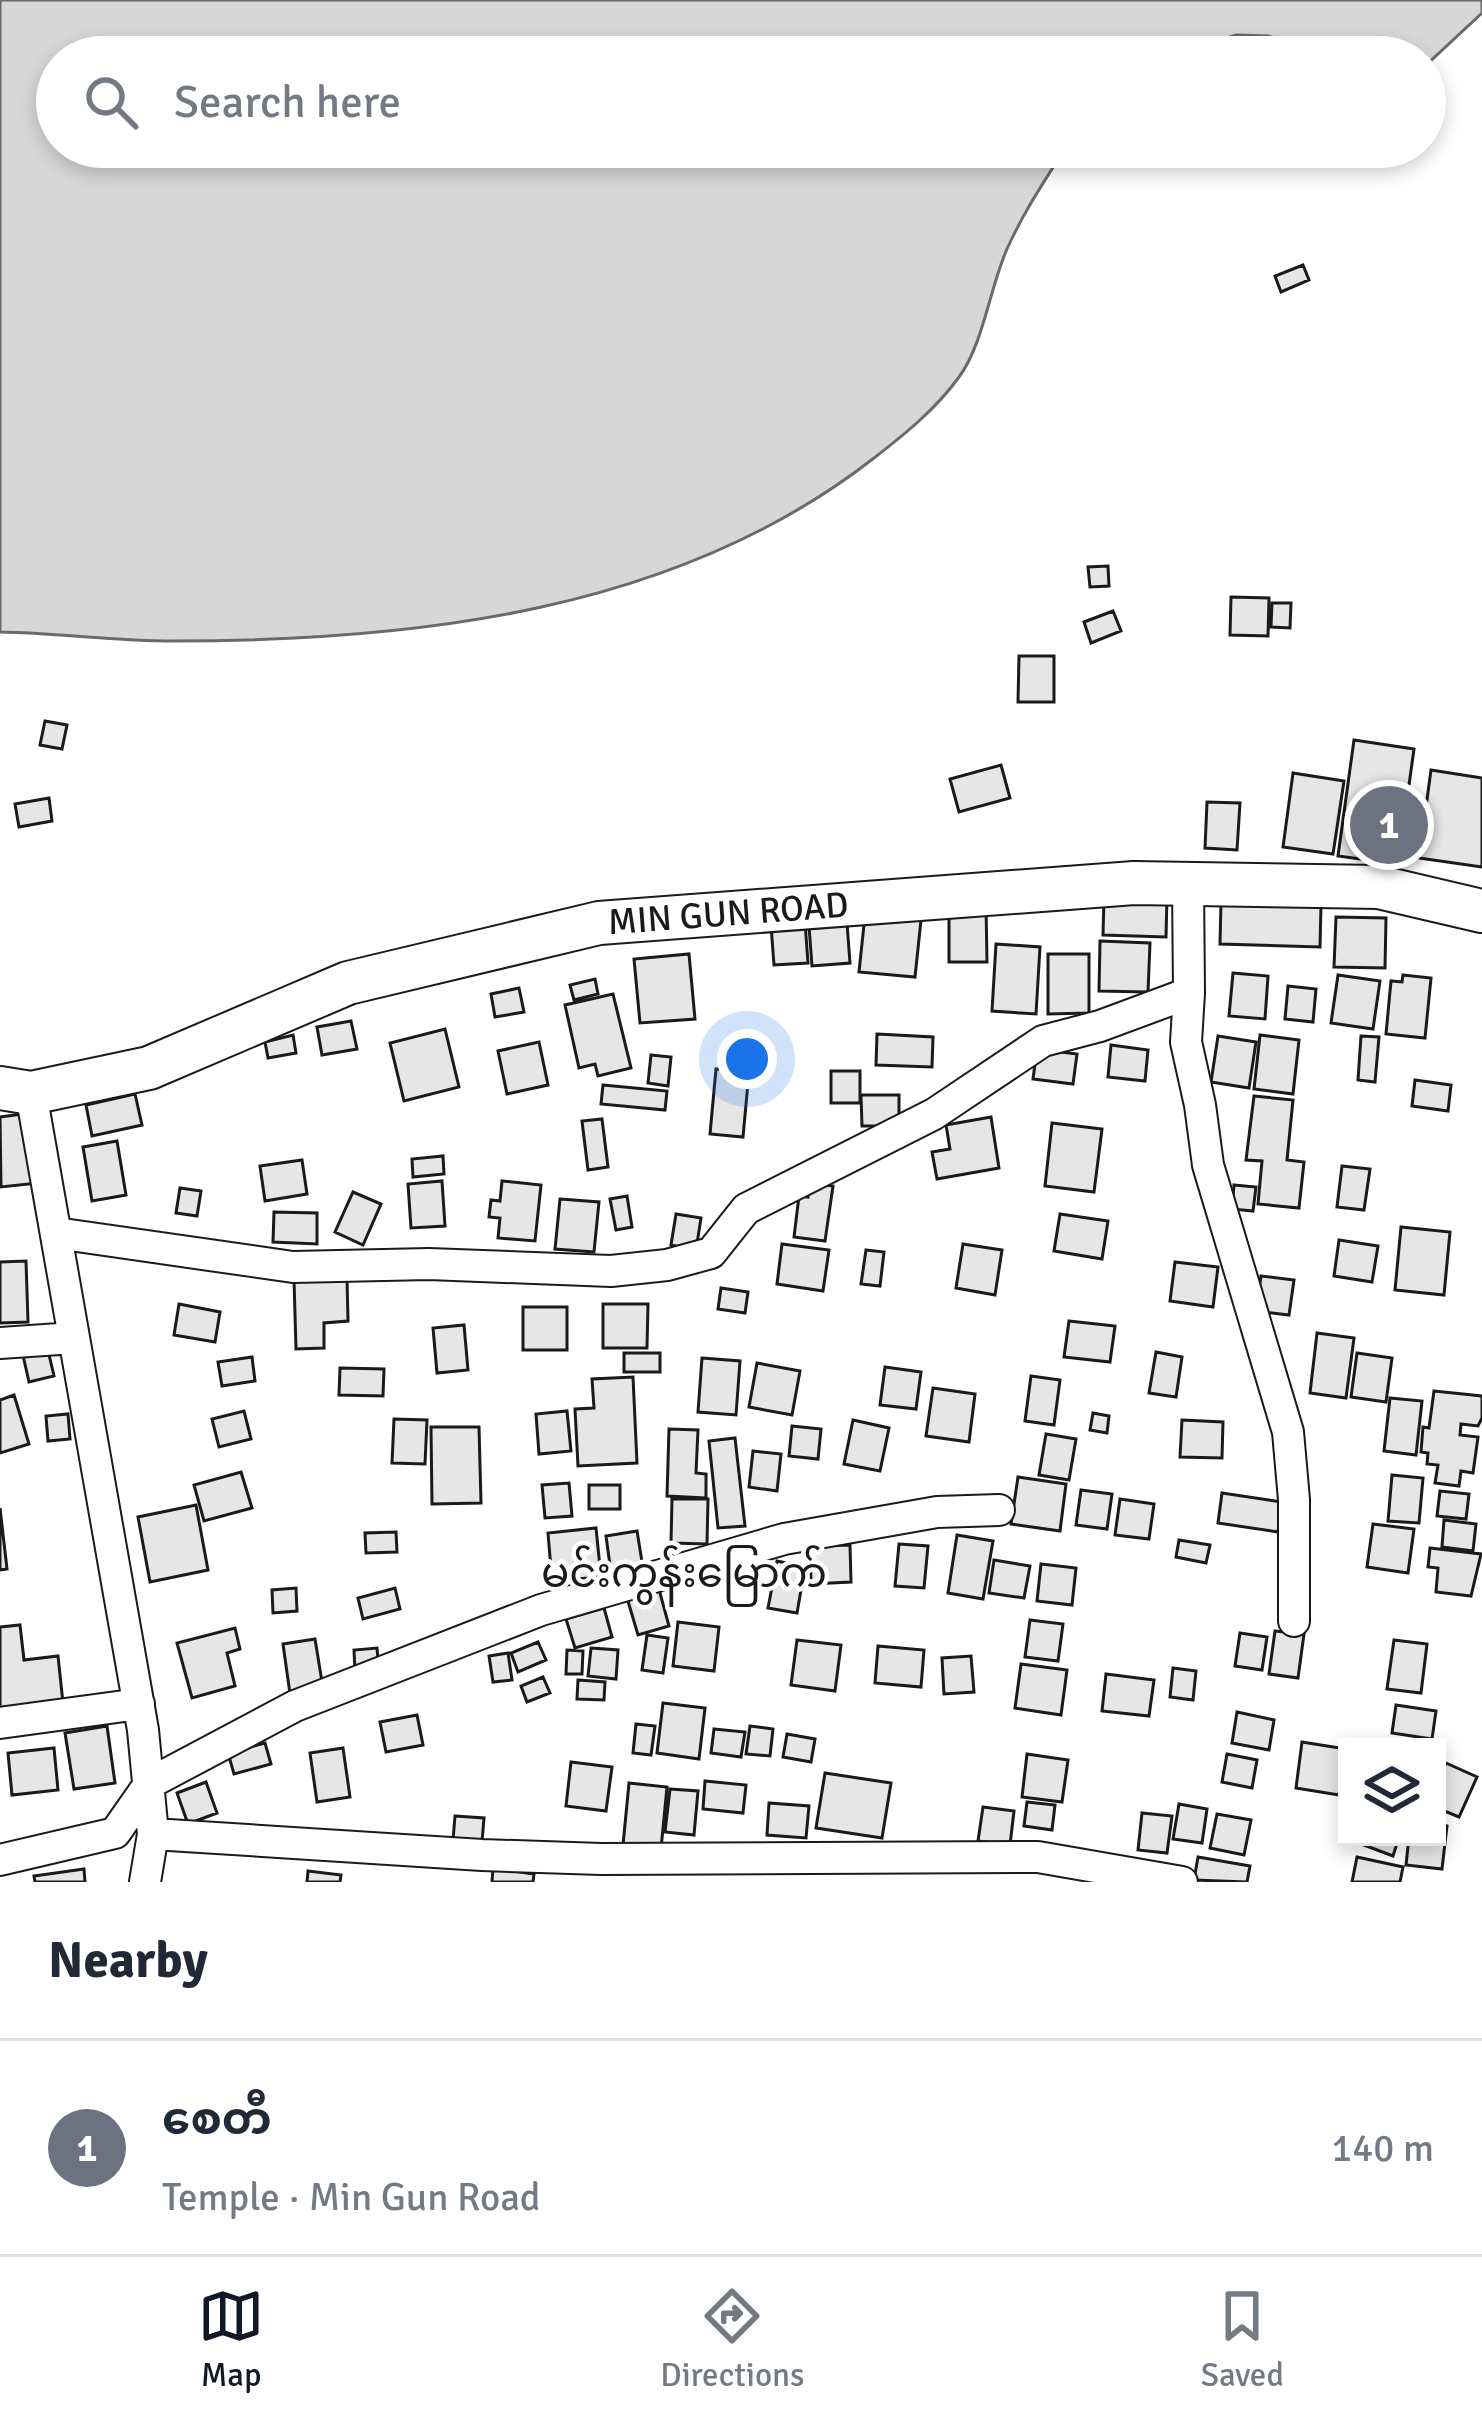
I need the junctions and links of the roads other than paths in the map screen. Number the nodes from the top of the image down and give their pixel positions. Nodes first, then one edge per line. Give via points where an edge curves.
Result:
1 (1188, 884) junction
2 (1482, 911) edge
3 (1189, 993) junction
4 (16, 1090) edge
5 (56, 1233) junction
6 (74, 1337) junction
7 (0, 1343) edge
8 (999, 1510) dead end
9 (1294, 1621) dead end
10 (139, 1704) junction
11 (0, 1723) edge
12 (150, 1783) junction
13 (153, 1834) junction
14 (0, 1860) edge
15 (145, 1882) edge
16 (1182, 1882) edge

1 - 2 street, MIN GUN ROAD via 1378,887
1 - 3 street
1 - 4 street, MIN GUN ROAD via 599,923 348,982 149,1068
3 - 5 street via 1043,1041 934,1114 746,1209 711,1252 667,1265 292,1267
3 - 9 street via 1186,1042 1208,1165 1288,1432
4 - 5 street
5 - 6 street
6 - 7 street
6 - 10 street
8 - 12 street via 937,1512 784,1539 541,1610 295,1706
10 - 11 street
10 - 12 street
12 - 13 street
12 - 14 street via 115,1833
13 - 15 street
13 - 16 street via 553,1858 1038,1857

